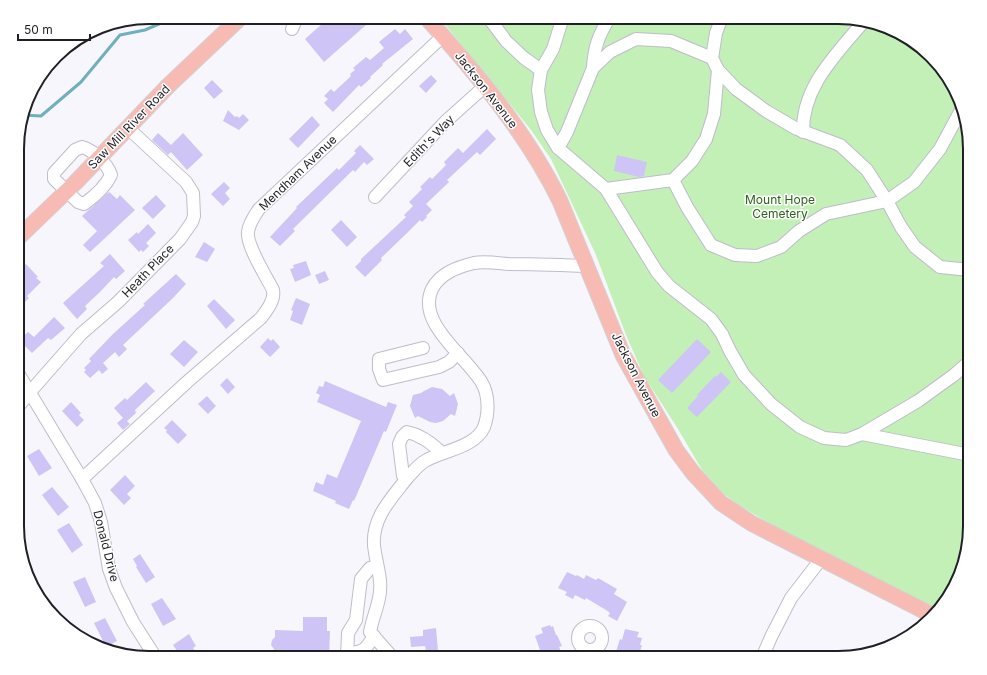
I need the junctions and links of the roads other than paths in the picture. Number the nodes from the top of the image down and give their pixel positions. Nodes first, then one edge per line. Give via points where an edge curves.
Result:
1 (234, 24) edge
2 (294, 24) edge
3 (432, 24) edge
4 (493, 24) edge
5 (561, 24) edge
6 (606, 24) edge
7 (719, 24) edge
8 (860, 26) edge
9 (292, 29) dead end
10 (443, 36) junction
11 (712, 58) junction
12 (593, 68) junction
13 (541, 70) junction
14 (718, 70) junction
15 (484, 87) junction
16 (958, 115) edge
17 (128, 128) junction
18 (804, 132) junction
19 (558, 148) junction
20 (99, 158) junction
21 (673, 180) junction
22 (606, 189) junction
23 (66, 191) junction
24 (375, 196) dead end
25 (888, 201) junction
26 (24, 232) edge
27 (587, 266) junction
28 (963, 269) edge
29 (423, 348) dead end
30 (458, 353) junction
31 (963, 367) edge
32 (24, 382) edge
33 (30, 392) junction
34 (24, 400) edge
35 (862, 434) junction
36 (442, 453) junction
37 (963, 454) edge
38 (408, 478) junction
39 (82, 479) junction
40 (821, 559) junction
41 (377, 567) junction
42 (927, 613) edge
43 (356, 620) junction
44 (371, 622) junction
45 (374, 636) junction
46 (152, 651) edge
47 (347, 651) edge
48 (362, 651) edge
49 (387, 651) edge
50 (765, 651) edge

1 - 17 main road, Saw Mill River Road
2 - 9 street
3 - 10 main road, Jackson Avenue
4 - 13 street via 524,58
5 - 13 street via 553,49
6 - 12 street via 594,51
7 - 11 street
8 - 18 street via 820,74 807,99
10 - 15 main road, Jackson Avenue
10 - 39 street, Mendham Avenue via 259,209 248,232 250,245 273,290 274,295 267,311
11 - 12 street via 671,41 636,39 610,52
11 - 14 street
12 - 19 street
13 - 19 street via 538,90 541,112 547,130
14 - 18 street via 736,89 766,111
14 - 21 street via 714,114 706,139 692,161
15 - 24 street, Edith's Way via 445,122
15 - 27 main road, Jackson Avenue via 532,150 549,179
16 - 25 street via 940,149 914,182
17 - 20 main road, Saw Mill River Road
17 - 33 street, Heath Place via 186,182 192,193 192,222 180,239 123,297 81,334
18 - 25 street via 840,145 867,170
19 - 22 street
20 - 23 main road, Saw Mill River Road
20 - 23 street via 82,146 60,165 54,173 54,179
20 - 23 street via 109,168 111,175 108,182 90,200 84,204 78,202
21 - 22 street
21 - 25 street via 711,244 735,255 757,256 781,247 799,231 826,214
22 - 35 street via 656,272 669,286 711,319 744,374 771,404 800,427 824,438 846,440
23 - 26 main road, Saw Mill River Road
25 - 28 street via 915,247 940,266
27 - 30 street via 476,263 452,270 436,282 429,296 429,311 436,326
27 - 40 main road, Jackson Avenue via 623,355 676,450 693,473 732,511
29 - 30 street via 379,359 382,380 439,367
30 - 36 street via 482,383 487,397 487,410 484,428 472,442
31 - 35 street via 918,401
32 - 33 street, Donald Drive
33 - 34 street, Heath Place
33 - 39 street, Donald Drive
35 - 37 street
36 - 38 street via 424,462
36 - 38 street via 425,439 406,432 398,444 403,476
38 - 41 street via 380,513 374,543
39 - 46 street, Donald Drive via 95,503 101,522 109,569 116,588
40 - 42 main road, Jackson Avenue
40 - 50 street via 791,598
41 - 43 street via 370,568 361,579
41 - 44 street via 380,581 379,601
43 - 44 street
43 - 47 street via 348,633
44 - 45 street via 370,632
45 - 48 street
45 - 49 street

